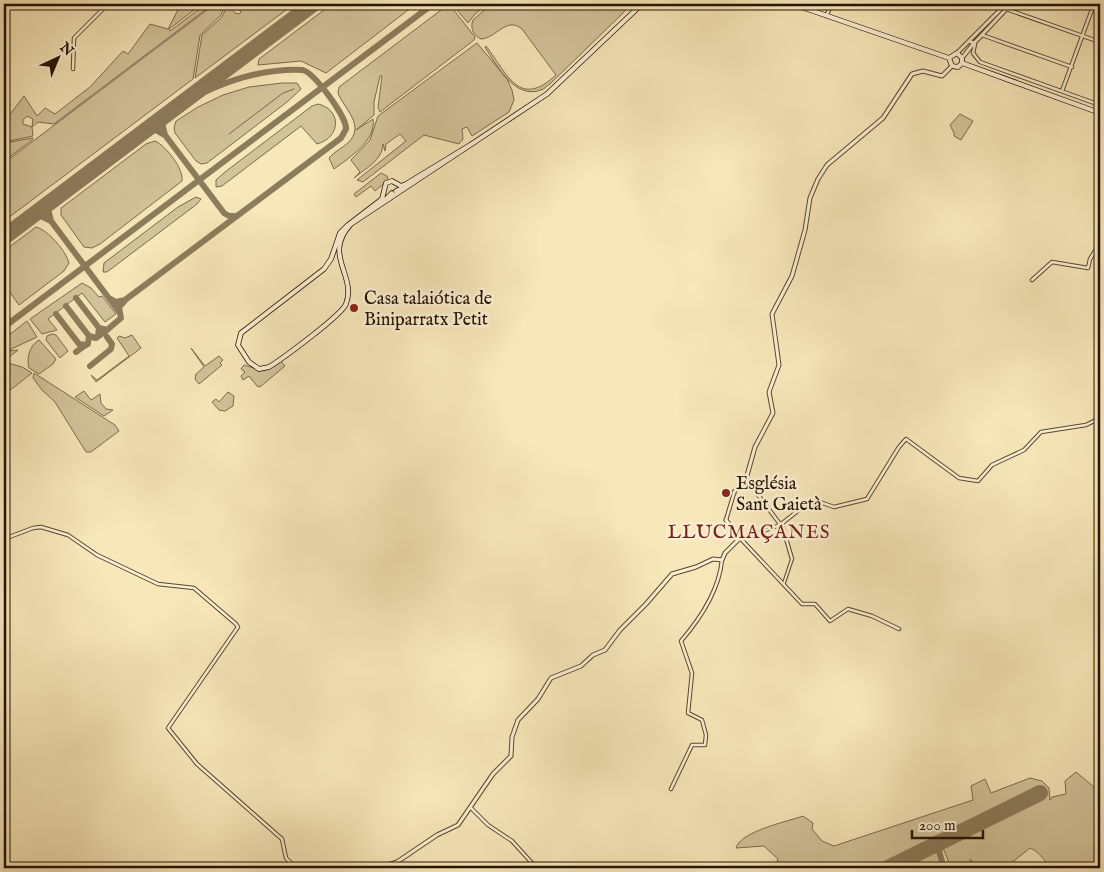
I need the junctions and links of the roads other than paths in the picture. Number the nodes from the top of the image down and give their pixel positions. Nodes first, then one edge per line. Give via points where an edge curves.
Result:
1 (104, 4) edge
2 (642, 4) edge
3 (793, 4) edge
4 (832, 4) edge
5 (1006, 4) edge
6 (1011, 4) edge
7 (1094, 4) edge
8 (1006, 9) junction
9 (826, 16) junction
10 (987, 24) junction
11 (1083, 36) junction
12 (980, 37) junction
13 (1100, 42) edge
14 (970, 46) junction
15 (957, 53) junction
16 (947, 57) junction
17 (962, 58) junction
18 (962, 63) junction
19 (952, 66) junction
20 (1072, 67) junction
21 (73, 68) dead end
22 (1062, 91) junction
23 (1100, 105) edge
24 (1100, 113) edge
25 (476, 142) junction
26 (427, 175) junction
27 (395, 183) junction
28 (385, 189) junction
29 (394, 192) junction
30 (375, 208) junction
31 (1100, 243) edge
32 (1032, 280) dead end
33 (1100, 418) edge
34 (746, 479) junction
35 (726, 520) joint
36 (780, 524) junction
37 (741, 538) junction
38 (4, 539) edge
39 (792, 559) joint
40 (722, 560) junction
41 (784, 582) junction
42 (899, 630) dead end
43 (671, 789) dead end
44 (471, 808) junction
45 (397, 862) junction
46 (296, 868) edge
47 (378, 868) edge
48 (403, 868) edge
49 (542, 868) edge

1 - 21 street via 104,8 74,38
2 - 25 main road via 547,94
3 - 9 main road
4 - 9 street
5 - 10 street
6 - 8 street
7 - 11 street
8 - 11 street
8 - 12 street
9 - 16 main road
10 - 12 street
10 - 14 street
11 - 13 street
11 - 20 street
12 - 14 street
12 - 20 street
14 - 15 street
14 - 17 street
14 - 22 street via 980,62
15 - 16 main road
15 - 17 main road
16 - 19 main road
17 - 18 main road
18 - 19 main road via 958,67
18 - 24 main road
19 - 34 street via 942,76 923,71 912,74 882,118 827,165 818,179 810,198 792,276 772,314 779,365 769,392 772,415 755,447
20 - 22 street
22 - 23 street
25 - 26 main road
25 - 27 main road via 406,184
26 - 29 main road
26 - 30 main road
27 - 28 main road via 388,182
27 - 29 main road
28 - 29 main road
28 - 30 main road via 382,199 348,224 340,234 324,269 246,329 239,338 239,347 250,364 264,368 280,359 341,312 347,297 338,249 345,231
29 - 30 main road
31 - 32 street via 1088,268 1052,262
33 - 36 street via 1086,425 1041,432 1024,450 990,466 978,481 959,478 906,439 868,498 834,507 820,502 806,503
34 - 35 street via 734,493
34 - 36 street
35 - 37 street
36 - 37 street
36 - 39 street
37 - 40 street
37 - 41 street
38 - 46 street via 41,527 68,535 97,555 158,584 194,588 236,624 238,627 228,643 168,728 197,764 282,839 286,858
39 - 41 street
40 - 43 street via 711,598 696,624 681,641 692,673 688,713 702,720 705,745 692,745
40 - 44 street via 713,559 672,574 605,650 549,680 538,699 518,720 510,756 493,774
41 - 42 street via 802,604 815,604 830,621 848,609 872,616
44 - 45 street via 456,827 437,835
44 - 49 street via 488,825 512,841 532,863
45 - 47 street
45 - 48 street

